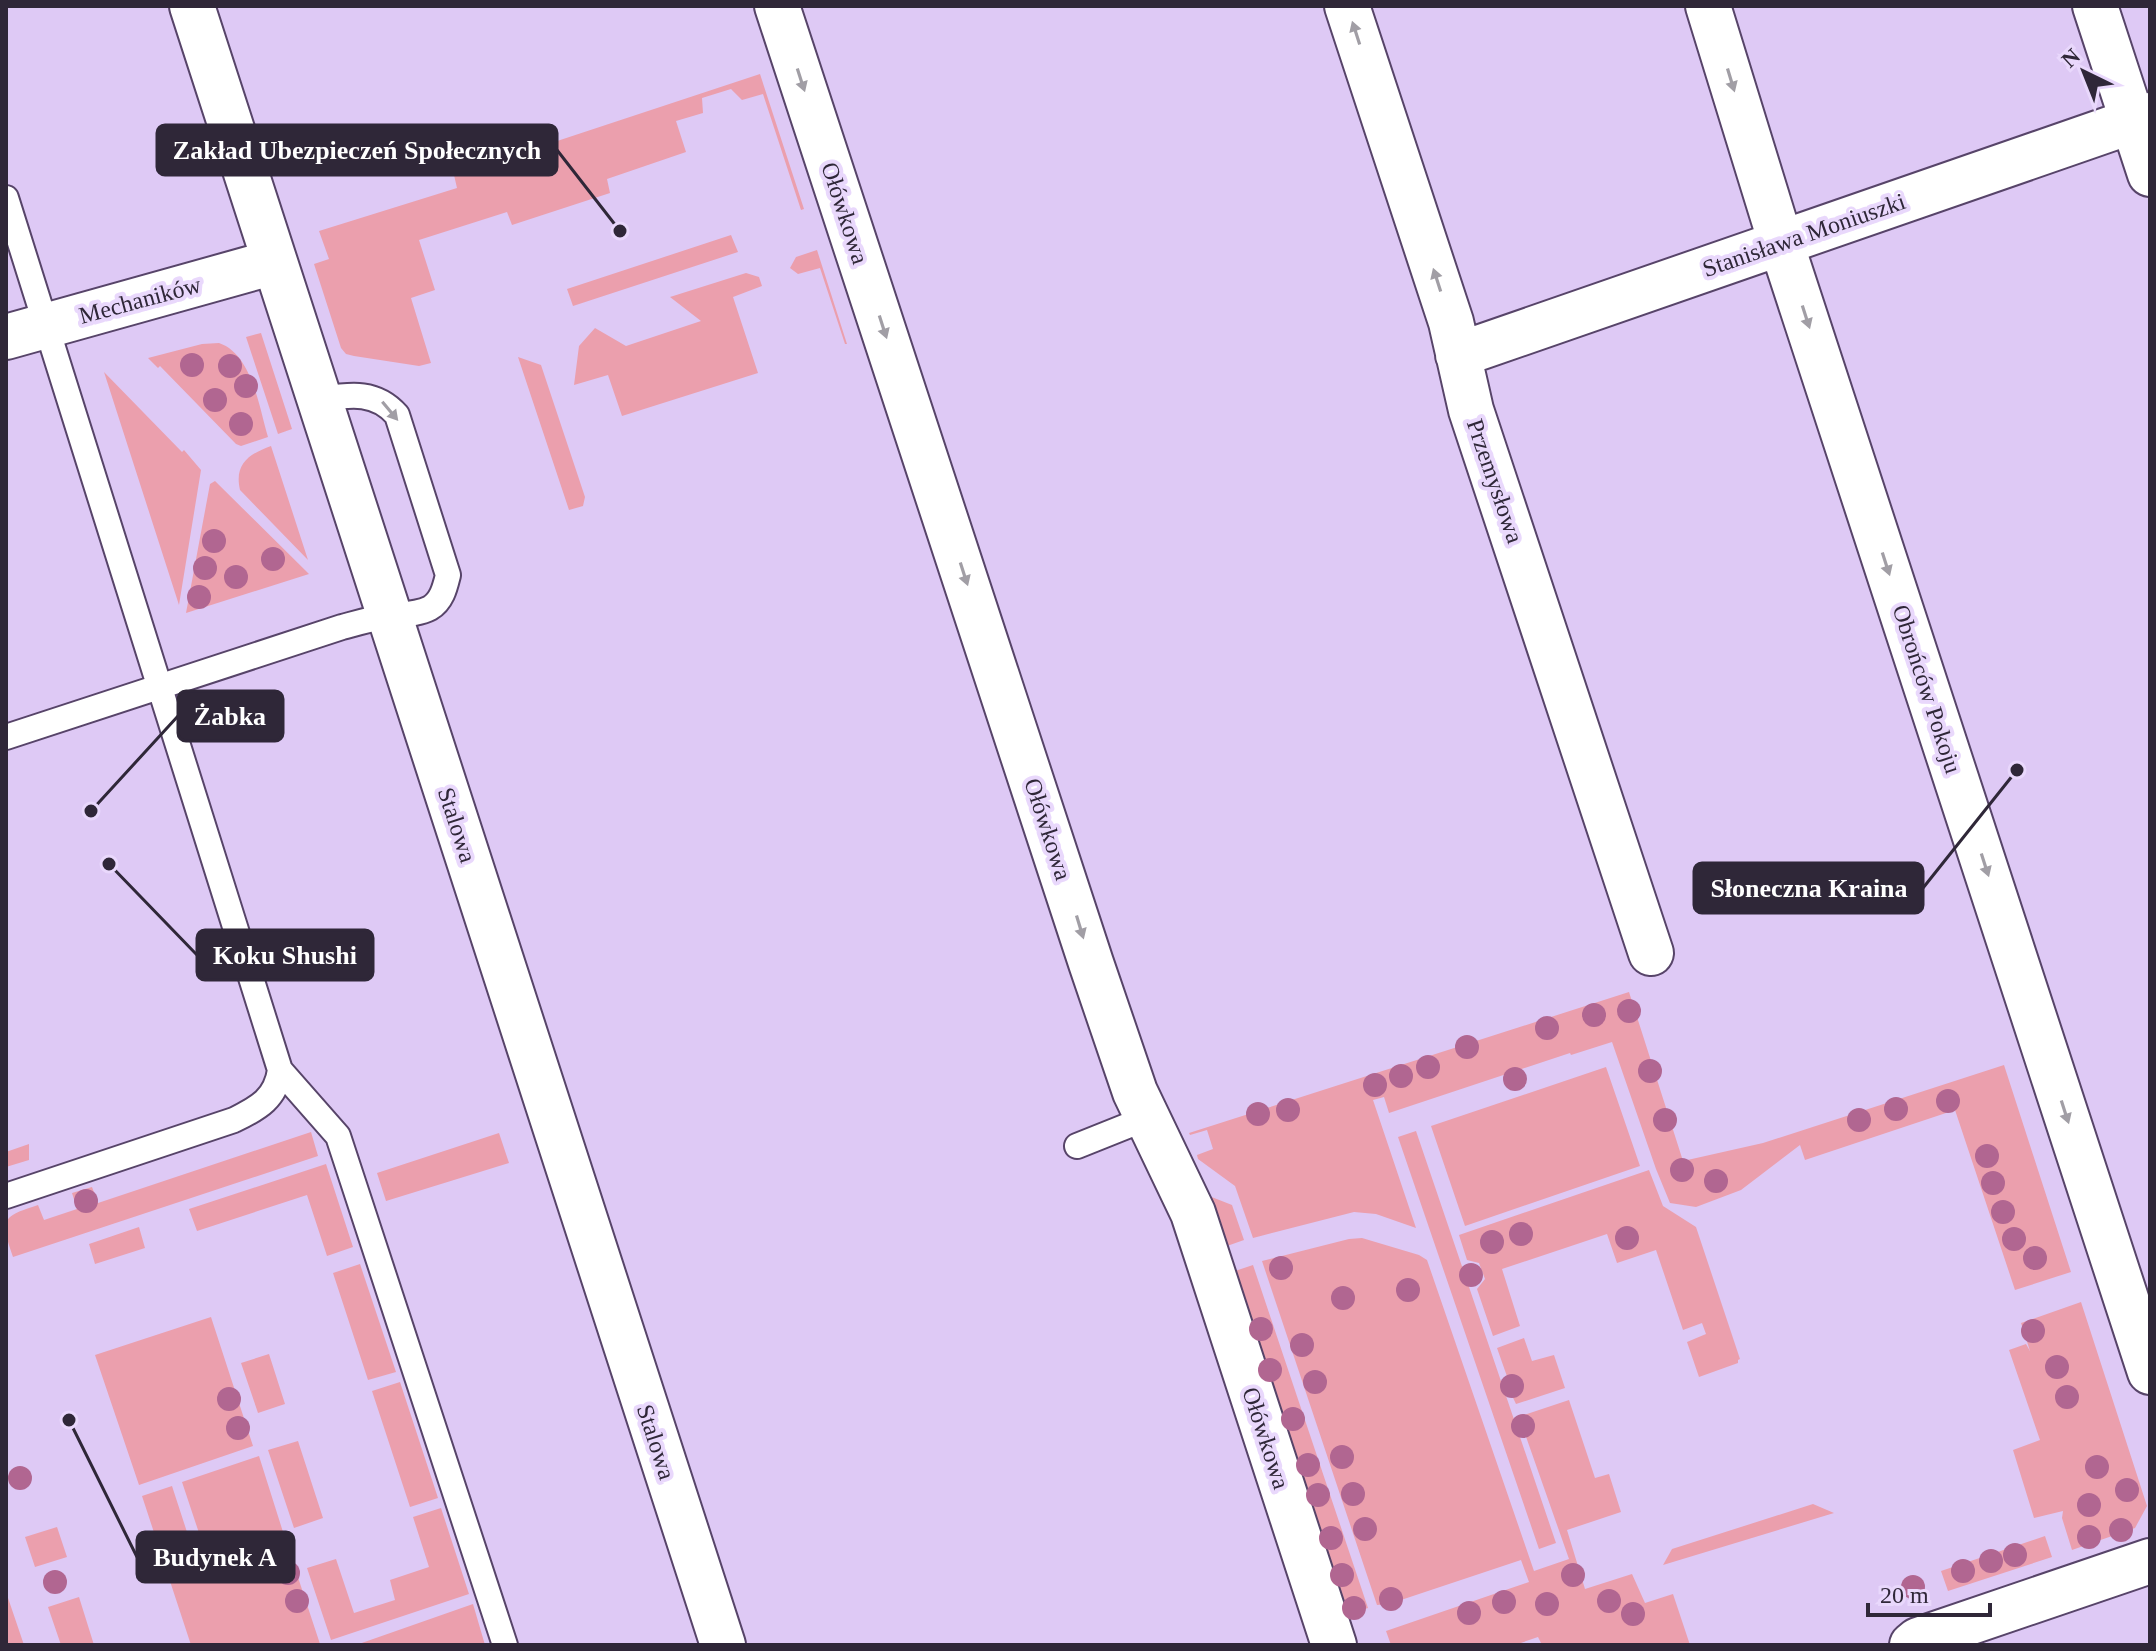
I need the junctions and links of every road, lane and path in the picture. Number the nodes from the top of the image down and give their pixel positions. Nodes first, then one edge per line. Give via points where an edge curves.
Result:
1 (192, 6) edge
2 (777, 6) edge
3 (1347, 6) edge
4 (1708, 6) edge
5 (2095, 6) edge
6 (2142, 118) edge
7 (2150, 174) edge
8 (6, 198) edge
9 (1781, 243) junction
10 (274, 262) junction
11 (26, 331) edge
12 (1458, 355) junction
13 (319, 399) junction
14 (389, 616) junction
15 (160, 687) junction
16 (6, 737) edge
17 (1651, 953) dead end
18 (280, 1070) junction
19 (1147, 1118) junction
20 (1077, 1146) dead end
21 (6, 1196) edge
22 (2150, 1372) edge
23 (2150, 1561) edge
24 (505, 1645) edge
25 (723, 1645) edge
26 (1334, 1645) edge
27 (1912, 1645) edge

1 - 10 street, Stalowa
2 -> 19 street, Ołówkowa via 1091,963
12 -> 3 street, Przemysłowa
4 -> 9 street, Obrońców Pokoju
5 - 6 street
6 - 7 street
6 - 9 street, Stanisława Moniuszki
8 - 11 lane
9 - 12 street, Stanisława Moniuszki
9 -> 22 street, Obrońców Pokoju
10 - 11 street, Mechaników
10 - 13 street, Stalowa
11 - 15 lane
12 - 17 street, Przemysłowa via 1471,410
13 - 14 street, Stalowa
13 -> 14 lane via 377,398 397,415 442,550 448,575 441,597 415,613
14 - 15 lane
14 - 25 street, Stalowa
15 - 16 lane
15 - 18 lane
18 - 21 lane via 268,1099 234,1120
18 - 24 lane via 338,1136
19 - 20 lane
19 - 26 street, Ołówkowa via 1193,1213
23 - 27 street

